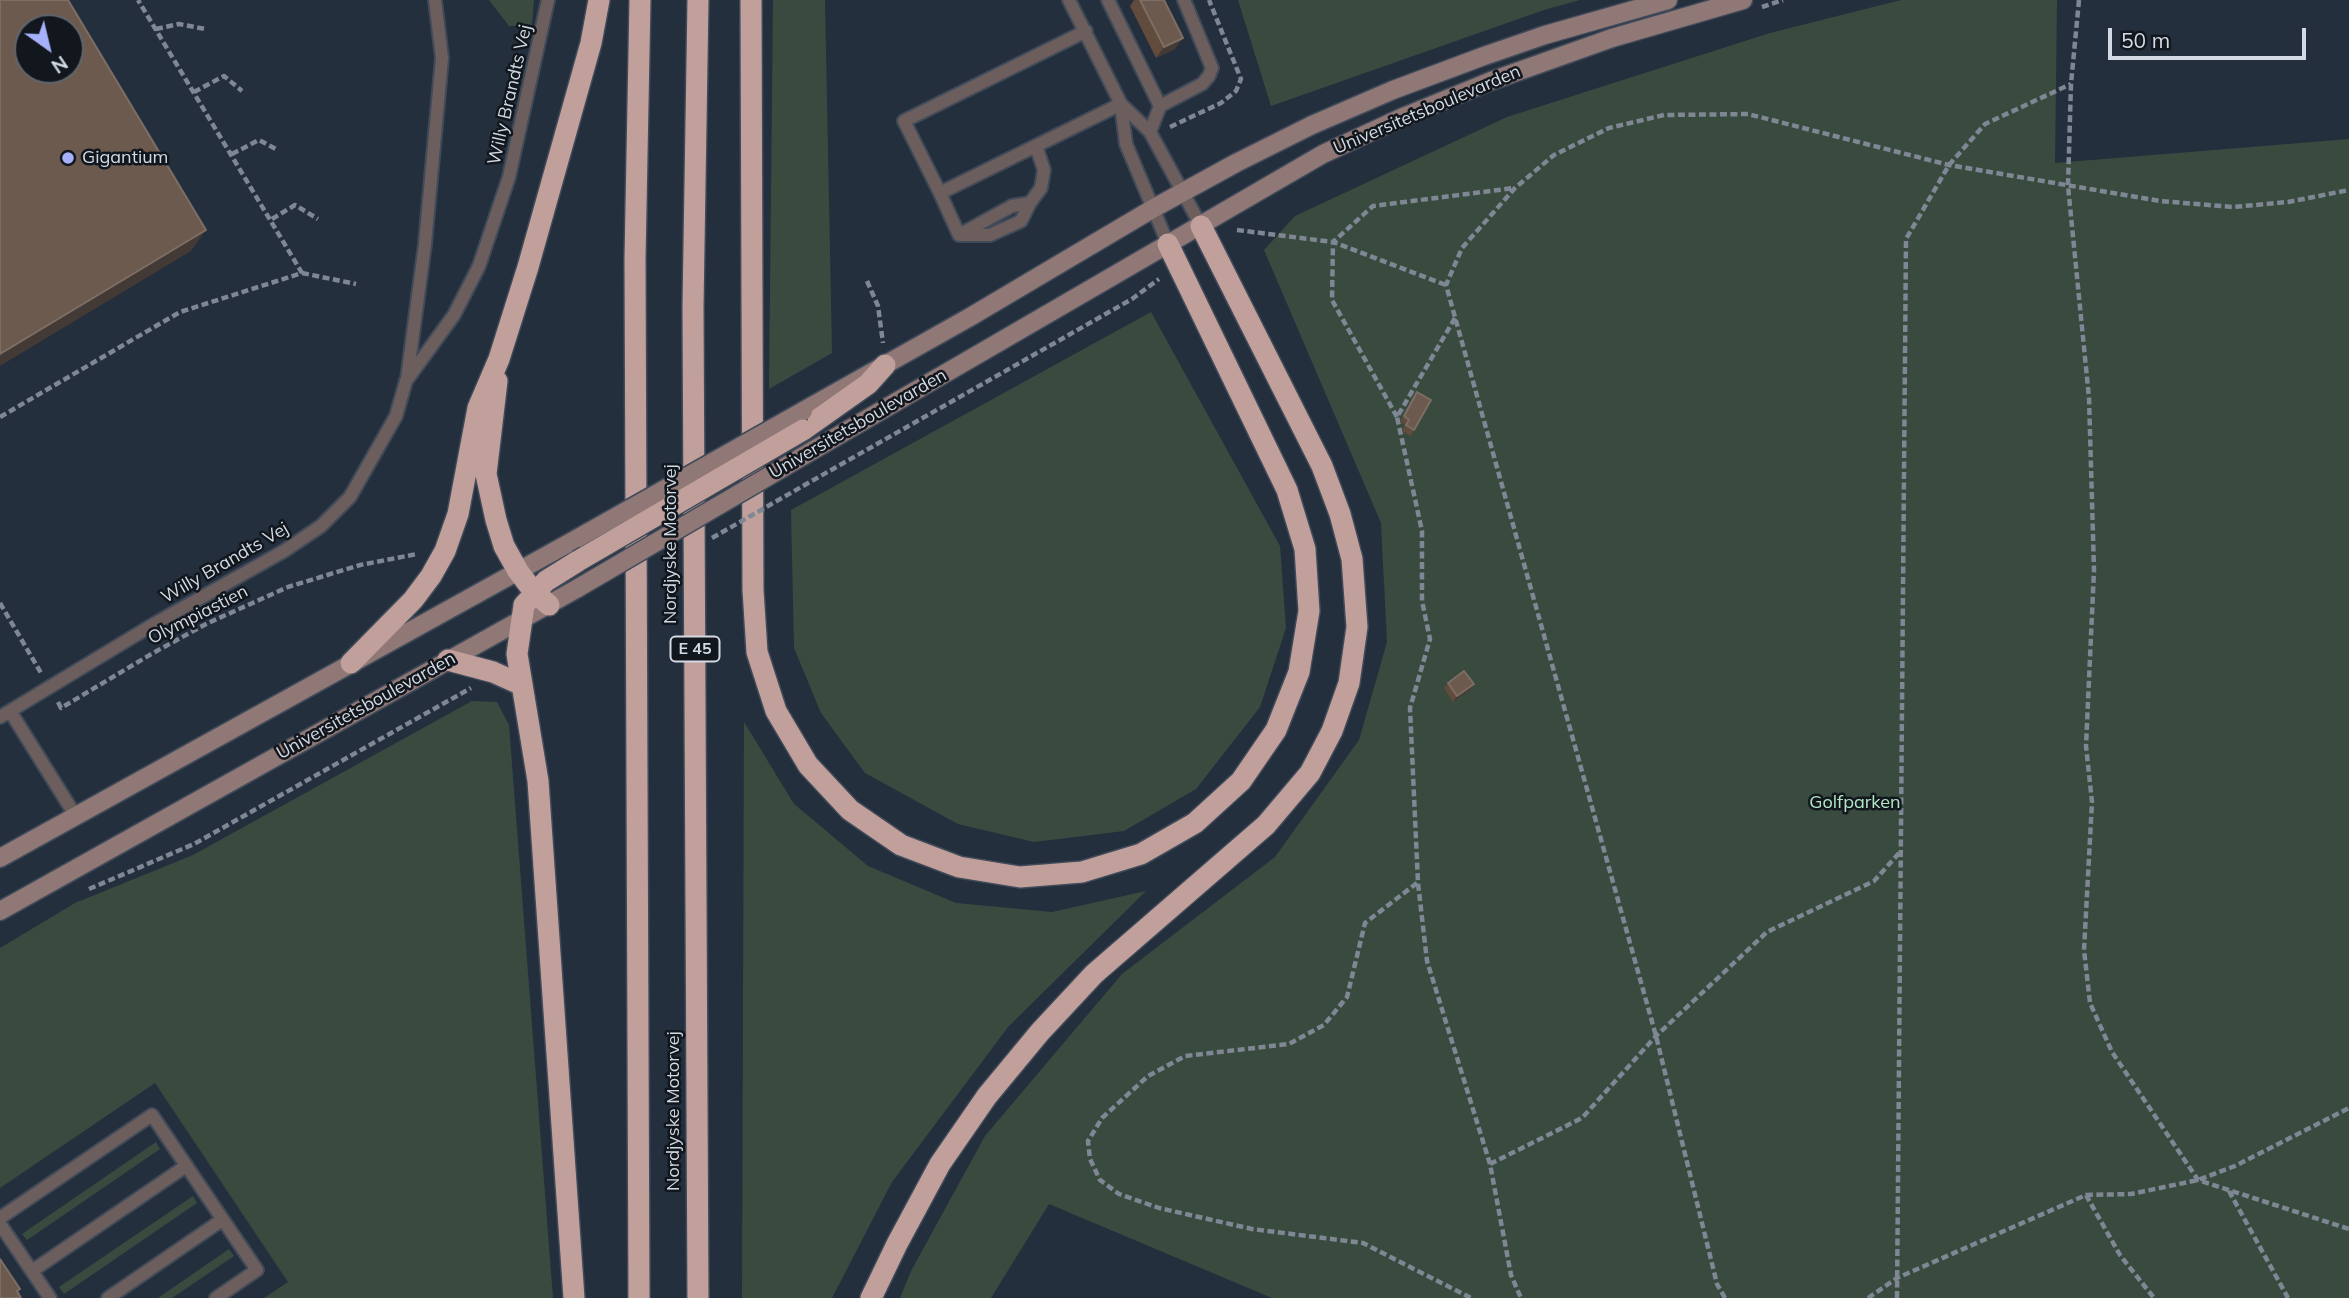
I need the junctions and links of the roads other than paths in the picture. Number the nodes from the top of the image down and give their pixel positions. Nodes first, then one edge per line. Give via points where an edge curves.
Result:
1 (435, 0) edge
2 (548, 0) edge
3 (599, 0) edge
4 (640, 0) edge
5 (698, 0) edge
6 (751, 0) edge
7 (1069, 0) edge
8 (1108, 0) edge
9 (1184, 0) edge
10 (1668, 0) edge
11 (1743, 0) edge
12 (1086, 31) junction
13 (1121, 104) junction
14 (1160, 106) junction
15 (1150, 132) junction
16 (1036, 146) junction
17 (1183, 192) junction
18 (940, 193) junction
19 (1154, 208) junction
20 (1201, 226) junction
21 (1168, 244) junction
22 (499, 359) junction
23 (885, 365) joint
24 (407, 381) junction
25 (803, 420) junction
26 (518, 571) junction
27 (542, 598) junction
28 (521, 620) junction
29 (448, 660) junction
30 (351, 663) junction
31 (522, 685) junction
32 (5, 714) edge
33 (75, 815) junction
34 (0, 858) edge
35 (0, 911) edge
36 (186, 1166) junction
37 (0, 1217) edge
38 (222, 1220) junction
39 (0, 1224) edge
40 (32, 1271) junction
41 (50, 1298) edge
42 (108, 1298) edge
43 (216, 1298) edge
44 (574, 1298) edge
45 (639, 1298) edge
46 (698, 1298) edge
47 (872, 1298) edge

1 - 24 lane, Willy Brandts Vej via 442,58
2 - 24 lane, Willy Brandts Vej via 509,177 479,266 454,315
3 - 22 highway via 591,43
4 - 45 highway, Nordjyske Motorvej via 635,259
5 - 46 highway, Nordjyske Motorvej / E 45 via 693,307
6 - 21 highway via 757,652 776,711 808,765 850,810 901,845 959,867 1020,877 1082,872 1141,854 1195,823 1241,781 1276,730 1299,672 1309,611 1305,549 1287,490
7 - 12 lane
8 - 14 lane
9 - 14 lane via 1212,68 1202,83
10 - 17 main road, Universitetsboulevarden via 1545,35 1393,90 1312,125
11 - 20 main road, Universitetsboulevarden via 1612,38 1403,117 1324,154
12 - 13 lane
12 - 18 lane via 904,121
13 - 15 lane
13 - 16 lane
13 - 19 lane via 1126,144
14 - 15 lane
15 - 17 lane
16 - 18 lane
16 - 18 lane via 1044,170 1041,188 1030,203 1012,206 959,234
17 - 19 main road, Universitetsboulevarden
17 - 20 lane
19 - 21 lane
19 - 23 main road, Universitetsboulevarden
20 - 21 main road, Universitetsboulevarden
20 - 47 highway via 1322,466 1340,514 1352,559 1357,627 1349,683 1310,773 1266,825 1094,974 987,1096 940,1164
21 - 27 main road, Universitetsboulevarden, bridge via 578,588
22 - 26 highway via 486,474 504,546
22 - 30 highway via 478,408 458,514 445,551 413,600
23 - 25 highway via 868,384
24 - 32 lane, Willy Brandts Vej via 396,416 372,462 350,497 321,526
25 - 26 main road, bridge
25 - 27 highway, bridge via 546,580
26 - 27 highway
26 - 30 main road
27 - 28 highway via 524,605
28 - 29 main road, Universitetsboulevarden
28 - 31 highway via 517,654
29 - 31 highway
29 - 35 main road, Universitetsboulevarden
30 - 33 main road
31 - 44 highway via 538,781
32 - 33 lane
33 - 34 main road
36 - 37 lane via 152,1115
36 - 38 lane
36 - 40 lane
38 - 42 lane
38 - 43 lane via 257,1270
39 - 40 lane
40 - 41 lane

